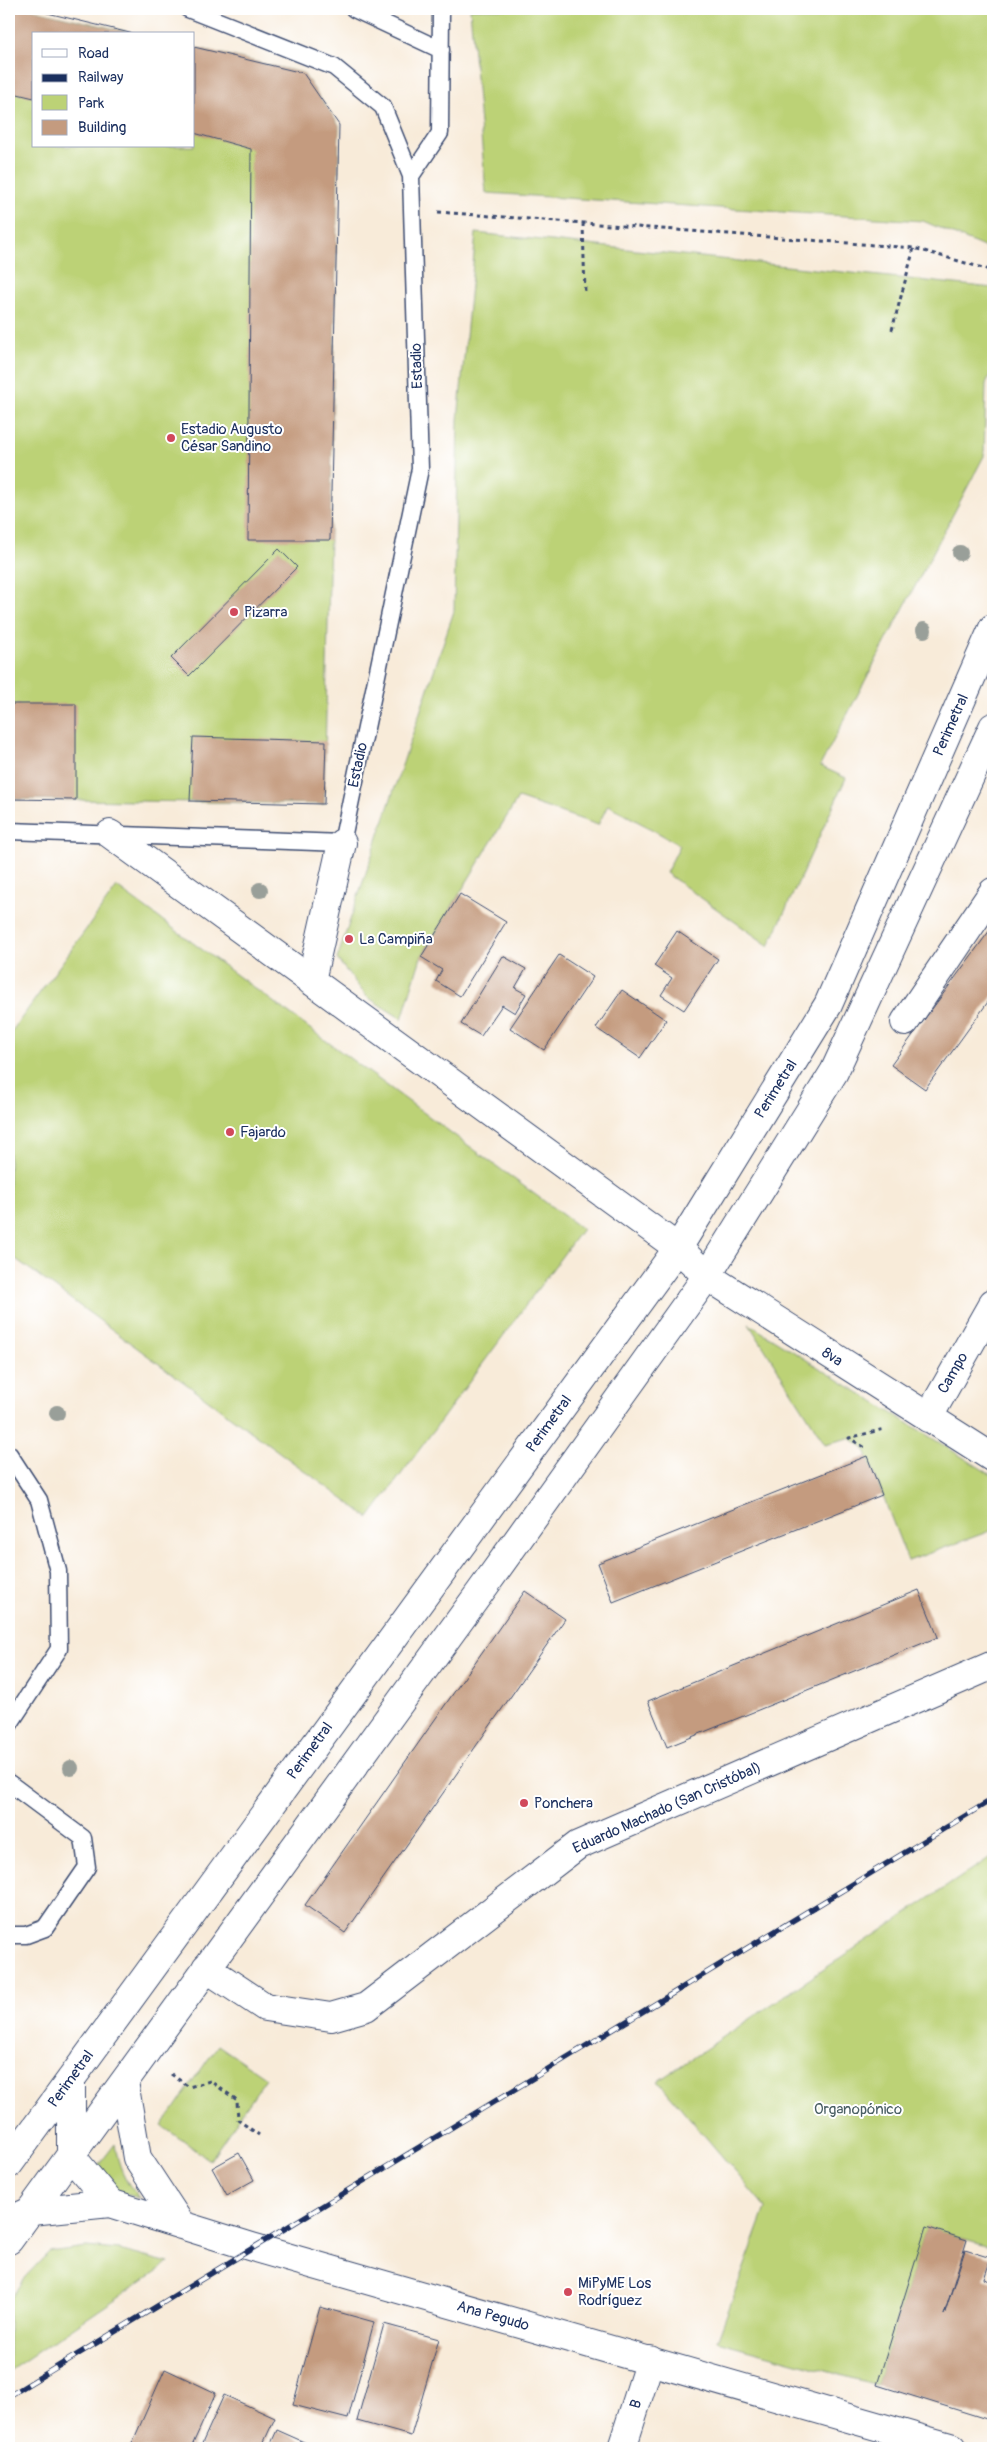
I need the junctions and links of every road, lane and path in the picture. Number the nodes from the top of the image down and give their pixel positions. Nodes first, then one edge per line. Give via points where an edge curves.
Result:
1 (188, 9) edge
2 (354, 9) edge
3 (441, 9) edge
4 (441, 50) junction
5 (411, 176) junction
6 (412, 210) junction
7 (582, 223) junction
8 (914, 248) junction
9 (993, 271) edge
10 (584, 294) dead end
11 (892, 330) dead end
12 (993, 628) edge
13 (993, 727) edge
14 (9, 831) edge
15 (110, 834) junction
16 (342, 843) junction
17 (993, 892) edge
18 (311, 981) junction
19 (905, 1022) dead end
20 (678, 1248) junction
21 (707, 1276) junction
22 (993, 1303) edge
23 (928, 1418) junction
24 (864, 1447) dead end
25 (9, 1454) edge
26 (993, 1458) edge
27 (993, 1665) edge
28 (9, 1724) edge
29 (9, 1783) edge
30 (9, 1935) edge
31 (206, 1968) junction
32 (71, 2079) junction
33 (124, 2082) junction
34 (189, 2087) dead end
35 (259, 2135) dead end
36 (71, 2156) junction
37 (9, 2164) edge
38 (110, 2203) junction
39 (20, 2216) edge
40 (181, 2225) junction
41 (9, 2240) edge
42 (650, 2360) junction
43 (924, 2444) edge
44 (622, 2448) edge
45 (953, 2448) edge

1 - 5 lane, Estadio via 334,67 383,107
2 - 4 lane
3 - 4 lane
4 - 5 lane via 440,133
5 - 6 lane, Estadio
6 - 7 path
6 - 16 lane, Estadio via 420,469
7 - 8 path
7 - 10 path
8 - 9 path
8 - 11 path
12 - 20 main road, Perimetral via 828,1005
13 - 21 main road via 834,1072
14 - 15 lane
15 - 16 lane
15 - 18 main road, 8va
16 - 18 main road, Estadio
17 - 19 main road
18 - 20 main road, 8va
20 - 21 main road, 8va
20 - 32 main road, Perimetral
21 - 23 main road, 8va
21 - 31 main road
22 - 23 main road, Campo
23 - 24 path via 849,1438
23 - 26 main road, 8va
25 - 28 lane via 39,1500 58,1571 59,1649
27 - 31 main road, Eduardo Machado (San Cristóbal) via 578,1845 366,2007 331,2017 265,2007
29 - 30 lane via 83,1838 87,1867 45,1928 26,1935
31 - 33 main road
32 - 36 main road
32 - 37 main road, Perimetral
33 - 36 main road
33 - 40 main road via 137,2158
34 - 35 path via 210,2080 237,2100 238,2120
36 - 38 main road
36 - 39 main road
38 - 39 main road, Ana Pegudo
38 - 40 main road, Ana Pegudo
39 - 41 main road
40 - 42 main road, Ana Pegudo
42 - 43 main road, Ana Pegudo
42 - 44 main road, B
43 - 45 main road, Ana Pegudo

